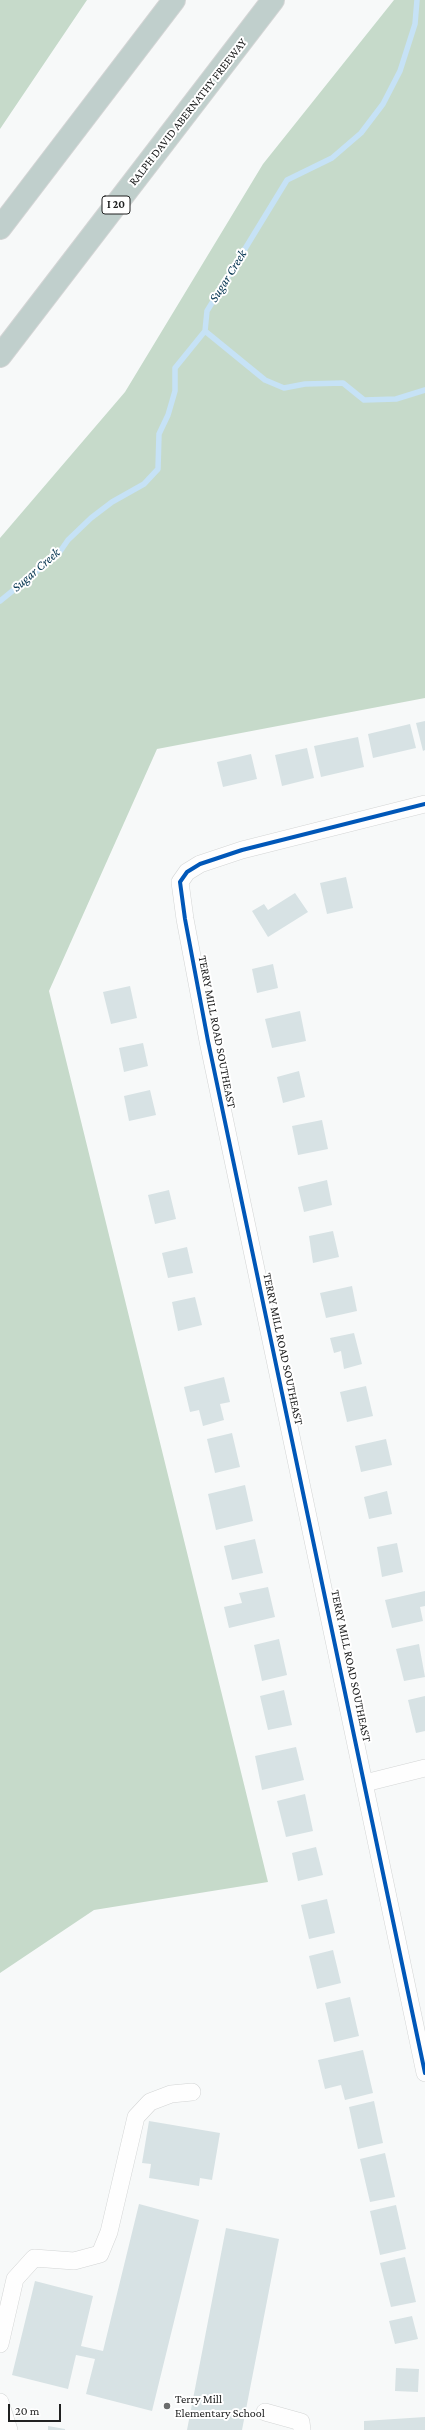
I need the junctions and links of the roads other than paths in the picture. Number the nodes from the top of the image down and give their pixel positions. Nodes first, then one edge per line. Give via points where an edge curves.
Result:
1 (173, 0) edge
2 (273, 0) edge
3 (284, 0) edge
4 (233, 55) junction
5 (0, 228) edge
6 (0, 356) edge
7 (425, 804) edge
8 (425, 1768) edge
9 (365, 1783) junction
10 (425, 2073) edge
11 (192, 2092) dead end
12 (0, 2344) edge
13 (0, 2402) edge
14 (265, 2412) dead end
15 (9, 2430) edge
16 (302, 2430) edge

1 - 5 highway
2 - 4 highway, RALPH DAVID ABERNATHY FREEWAY / I 20
3 - 4 highway
4 - 6 highway, RALPH DAVID ABERNATHY FREEWAY / I 20
7 - 9 street, TERRY MILL ROAD SOUTHEAST via 242,850 200,864 187,872 180,882 208,1041
8 - 9 street
9 - 10 street, TERRY MILL ROAD SOUTHEAST
11 - 12 street via 170,2094 150,2102 136,2117 109,2232 100,2254 74,2261 34,2258 15,2279
13 - 15 street
14 - 16 street via 301,2422

